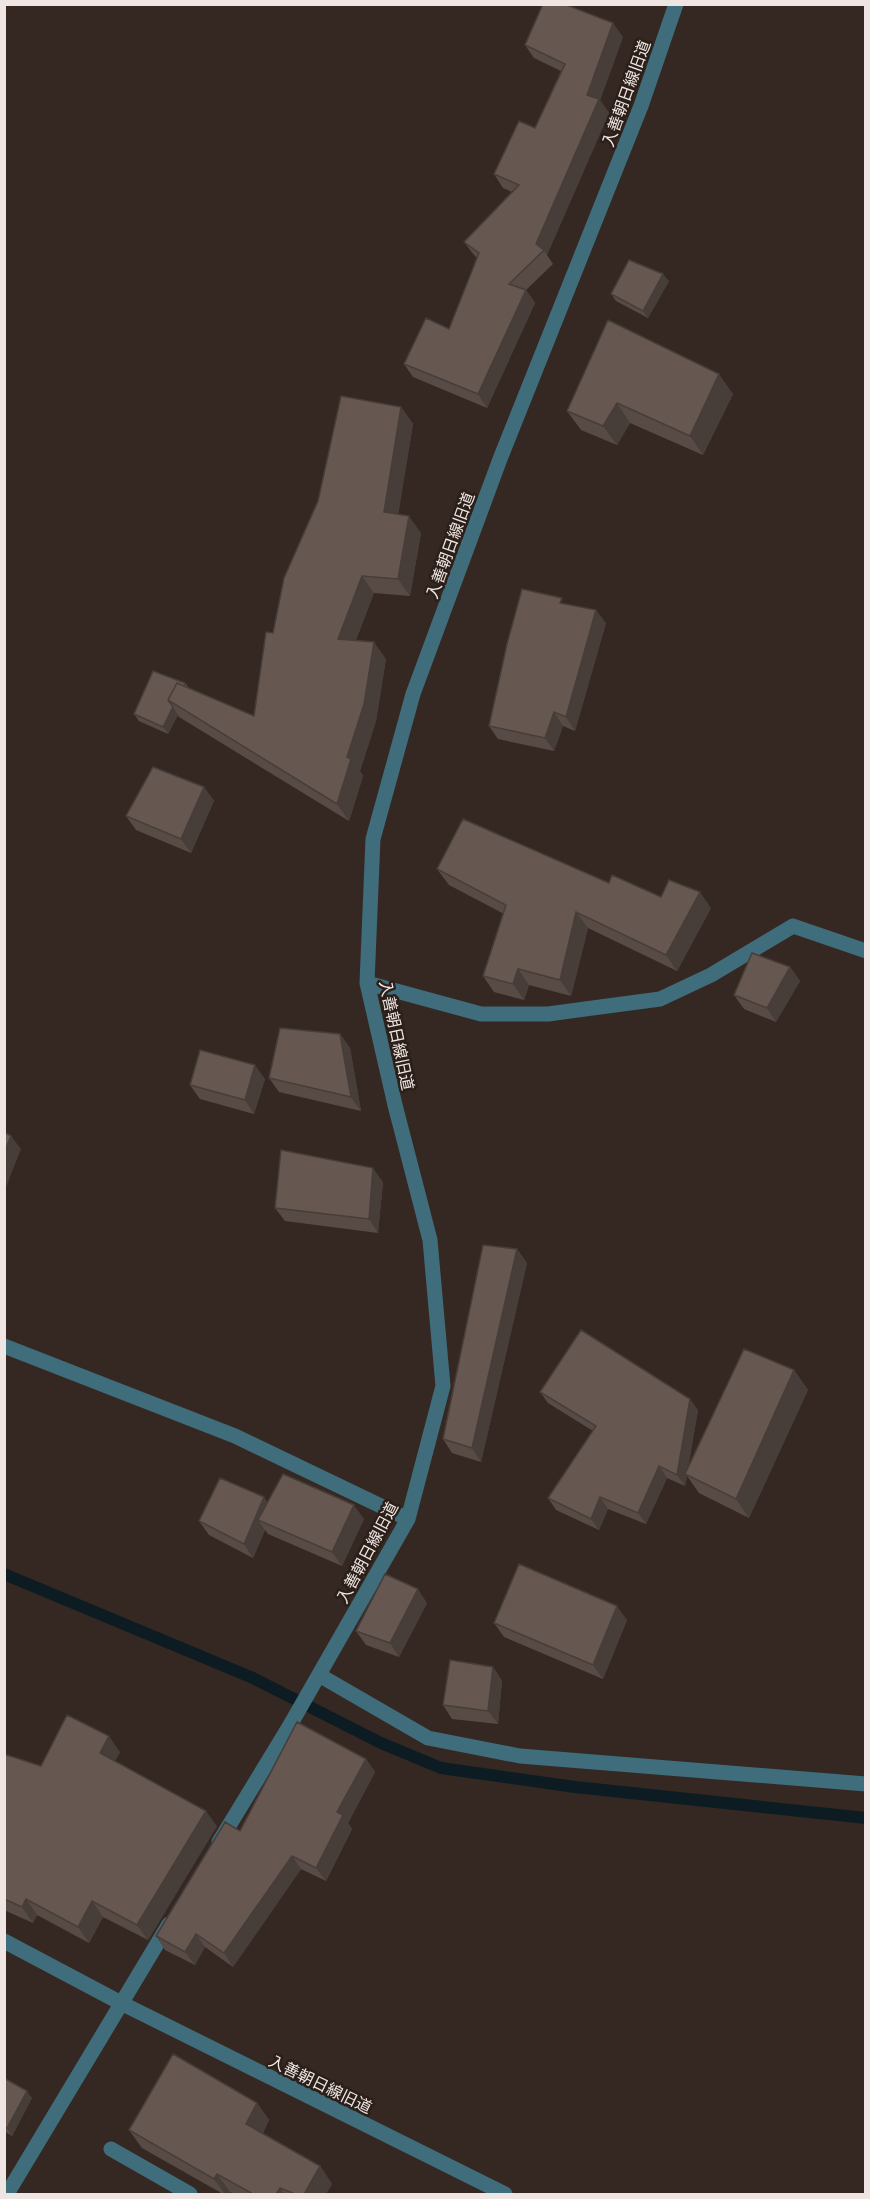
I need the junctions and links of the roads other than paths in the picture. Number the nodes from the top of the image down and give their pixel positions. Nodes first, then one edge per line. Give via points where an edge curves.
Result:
1 (676, 4) edge
2 (866, 951) edge
3 (367, 983) junction
4 (4, 1346) edge
5 (408, 1519) junction
6 (319, 1676) junction
7 (866, 1784) edge
8 (208, 1860) edge
9 (177, 1911) edge
10 (4, 1941) edge
11 (121, 2003) junction
12 (111, 2149) dead end
13 (7, 2194) edge
14 (190, 2194) edge
15 (505, 2194) edge

1 - 3 street, 入善朝日線旧道 via 641,106 500,459 413,694 373,839
2 - 3 street via 793,926 711,975 660,999 548,1014 481,1014
3 - 5 street, 入善朝日線旧道 via 430,1240 443,1386
4 - 5 street via 235,1436
5 - 6 street, 入善朝日線旧道
6 - 7 street via 428,1738 520,1756
6 - 8 street, 入善朝日線旧道
9 - 11 street
10 - 11 street, 入善朝日線旧道
11 - 13 street
11 - 15 street, 入善朝日線旧道
12 - 14 street

